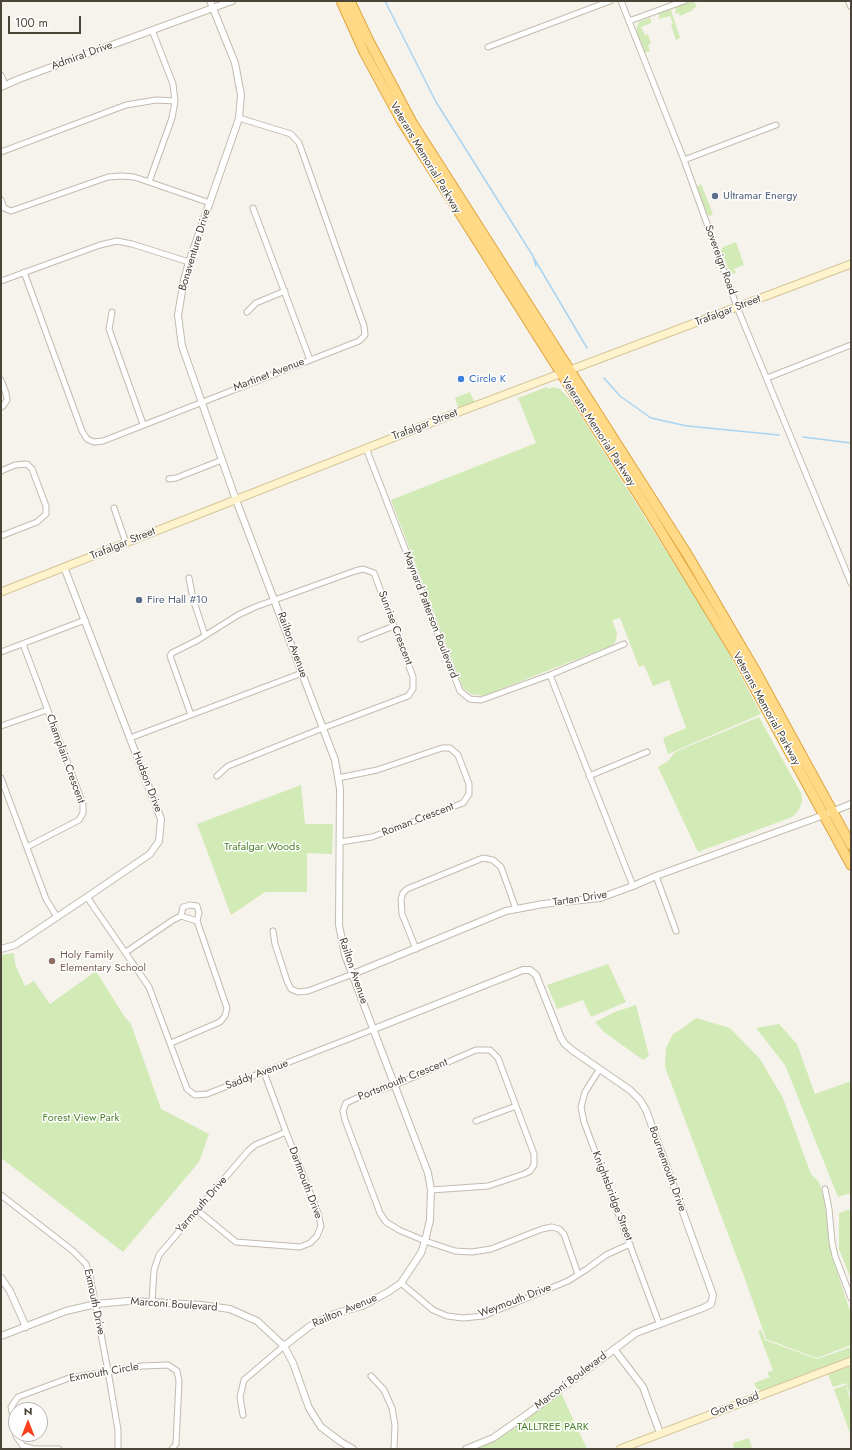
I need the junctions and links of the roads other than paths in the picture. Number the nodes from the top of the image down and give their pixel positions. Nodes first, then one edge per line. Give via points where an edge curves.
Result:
1 (210, 1) edge
2 (232, 1) edge
3 (340, 1) edge
4 (350, 1) edge
5 (610, 1) edge
6 (621, 1) edge
7 (684, 1) edge
8 (849, 1) edge
9 (851, 6) edge
10 (213, 8) junction
11 (629, 21) junction
12 (152, 30) junction
13 (488, 47) dead end
14 (1, 75) edge
15 (3, 86) edge
16 (175, 101) junction
17 (239, 118) junction
18 (776, 125) dead end
19 (1, 152) edge
20 (684, 160) junction
21 (150, 182) junction
22 (1, 200) edge
23 (210, 203) junction
24 (253, 208) dead end
25 (189, 262) junction
26 (851, 264) edge
27 (24, 272) junction
28 (1, 281) edge
29 (285, 291) junction
30 (737, 308) junction
31 (112, 312) dead end
32 (247, 312) dead end
33 (851, 345) edge
34 (310, 360) junction
35 (570, 370) junction
36 (561, 374) junction
37 (767, 378) junction
38 (1, 380) edge
39 (201, 402) junction
40 (1, 407) edge
41 (143, 424) junction
42 (366, 448) junction
43 (222, 460) junction
44 (1, 471) edge
45 (169, 479) dead end
46 (236, 500) junction
47 (114, 508) dead end
48 (1, 536) edge
49 (126, 543) junction
50 (64, 567) junction
51 (850, 576) edge
52 (189, 578) dead end
53 (851, 583) edge
54 (1, 592) edge
55 (275, 600) junction
56 (85, 620) junction
57 (394, 626) junction
58 (205, 635) junction
59 (361, 639) dead end
60 (23, 644) junction
61 (624, 644) dead end
62 (1, 652) edge
63 (302, 673) junction
64 (550, 675) junction
65 (47, 710) junction
66 (191, 715) junction
67 (1, 726) edge
68 (323, 728) junction
69 (130, 738) junction
70 (647, 752) dead end
71 (217, 776) dead end
72 (589, 776) junction
73 (1, 778) edge
74 (338, 778) junction
75 (851, 804) edge
76 (833, 812) junction
77 (824, 815) junction
78 (340, 842) junction
79 (851, 845) edge
80 (27, 847) junction
81 (851, 865) edge
82 (656, 876) junction
83 (633, 886) junction
84 (88, 897) junction
85 (516, 909) junction
86 (181, 916) junction
87 (57, 917) junction
88 (197, 922) junction
89 (273, 931) dead end
90 (676, 931) dead end
91 (1, 949) edge
92 (416, 949) junction
93 (126, 952) junction
94 (530, 970) joint
95 (353, 974) junction
96 (374, 1029) junction
97 (171, 1043) junction
98 (599, 1070) junction
99 (264, 1072) junction
100 (395, 1085) junction
101 (516, 1106) junction
102 (476, 1121) dead end
103 (286, 1132) junction
104 (825, 1189) dead end
105 (431, 1190) junction
106 (1, 1195) edge
107 (198, 1211) junction
108 (426, 1241) junction
109 (630, 1244) junction
110 (578, 1274) junction
111 (1, 1278) edge
112 (401, 1283) junction
113 (851, 1298) edge
114 (152, 1302) junction
115 (96, 1304) junction
116 (659, 1323) junction
117 (26, 1327) junction
118 (1, 1336) edge
119 (284, 1346) junction
120 (614, 1349) junction
121 (851, 1361) edge
122 (108, 1371) junction
123 (371, 1376) dead end
124 (243, 1415) dead end
125 (660, 1434) junction
126 (58, 1449) edge
127 (118, 1449) edge
128 (172, 1449) edge
129 (353, 1449) edge
130 (394, 1449) edge
131 (466, 1449) edge
132 (620, 1449) edge

1 - 10 street, Bonaventure Drive
2 - 10 street, Admiral Drive
3 - 36 highway, Veterans Memorial Parkway via 402,122
4 - 35 highway, Veterans Memorial Parkway via 414,124
5 - 13 street
6 - 11 street, Sovereign Road
7 - 11 street
8 - 9 street
10 - 12 street, Admiral Drive
10 - 17 street, Bonaventure Drive via 235,64 241,95
11 - 20 street, Sovereign Road
12 - 15 street, Admiral Drive
12 - 16 street via 173,84
14 - 15 street
16 - 19 street via 156,100 126,105
16 - 21 street via 172,118
17 - 23 street, Bonaventure Drive
17 - 34 street, Martinet Avenue via 291,134 298,143 364,326 365,335 359,340
18 - 20 street
20 - 30 street, Sovereign Road
21 - 22 street via 134,177 108,177 11,211 4,208
21 - 23 street
23 - 25 street, Bonaventure Drive
24 - 29 street
25 - 27 street via 117,241
25 - 39 street, Bonaventure Drive via 180,298 179,331
26 - 30 main road, Trafalgar Street
27 - 28 street
27 - 41 street, Martinet Avenue via 87,439 94,442 103,441
29 - 32 street via 256,303
29 - 34 street
30 - 35 main road, Trafalgar Street
30 - 37 street, Sovereign Road
31 - 41 street via 109,329
33 - 37 street
34 - 39 street, Martinet Avenue
35 - 36 main road, Trafalgar Street
35 - 76 highway, Veterans Memorial Parkway via 687,554 755,670
36 - 42 main road, Trafalgar Street
36 - 77 highway, Veterans Memorial Parkway via 740,661
37 - 51 street, Sovereign Road
38 - 40 street via 7,400
39 - 41 street, Martinet Avenue
39 - 43 street, Bonaventure Drive
42 - 46 main road, Trafalgar Street
42 - 64 street, Maynard Patterson Boulevard via 460,691 470,699 481,700
43 - 45 street
43 - 46 street, Bonaventure Drive
44 - 48 street via 15,465 27,464 32,469 46,506 46,514 37,522
46 - 49 main road, Trafalgar Street
46 - 55 street, Railton Avenue
47 - 49 street
49 - 50 main road, Trafalgar Street
50 - 54 main road, Trafalgar Street
50 - 56 street, Hudson Drive
51 - 53 street, Sovereign Road
52 - 58 street
55 - 57 street, Sunrise Crescent via 363,569 374,573
55 - 58 street, Sunrise Crescent via 238,615
55 - 63 street, Railton Avenue
56 - 60 street
56 - 69 street, Hudson Drive
57 - 59 street
57 - 68 street, Sunrise Crescent via 413,677 413,689 408,696
58 - 66 street, Sunrise Crescent via 170,656
60 - 62 street
60 - 65 street, Champlain Crescent
61 - 64 street, Maynard Patterson Boulevard
63 - 66 street
63 - 68 street, Railton Avenue
64 - 72 street
65 - 67 street
65 - 80 street, Champlain Crescent via 82,800 83,813 79,820
66 - 69 street
68 - 71 street, Sunrise Crescent via 228,766
68 - 74 street, Railton Avenue via 335,760
69 - 84 street, Hudson Drive via 161,819 159,841 150,854
70 - 72 street
72 - 83 street
73 - 80 street
74 - 78 street, Railton Avenue
74 - 78 street, Roman Crescent via 377,770 442,748 450,748 458,755 469,784 469,794 463,803 372,837
75 - 76 street, Tartan Drive
76 - 77 street, Tartan Drive
76 - 79 highway, Veterans Memorial Parkway
77 - 81 highway, Veterans Memorial Parkway
77 - 82 street, Tartan Drive
78 - 95 street, Railton Avenue via 339,925 345,955
80 - 87 street via 46,899
82 - 83 street, Tartan Drive
82 - 90 street
83 - 85 street, Tartan Drive via 600,898
84 - 87 street, Hudson Drive
84 - 93 street, Saddy Avenue
85 - 92 street, Tartan Drive
85 - 92 street via 500,867 493,860 483,858 407,889 403,893 402,914
86 - 88 street
86 - 88 street via 182,907 197,906
86 - 93 street
87 - 91 street, Hudson Drive via 15,945
88 - 97 street via 227,1008 220,1022
89 - 95 street via 287,981 292,989 298,992 308,991
92 - 95 street, Tartan Drive
93 - 97 street, Saddy Avenue via 149,987
94 - 96 street, Saddy Avenue via 523,970
94 - 98 street, Bournemouth Drive via 536,975 565,1044
95 - 96 street, Railton Avenue
96 - 99 street, Saddy Avenue
96 - 100 street, Railton Avenue
97 - 99 street, Saddy Avenue via 187,1089 195,1095 207,1094
98 - 109 street, Knightsbridge Street via 585,1092 581,1107 584,1122
98 - 116 street, Bournemouth Drive via 630,1090 646,1110 713,1295 711,1304
99 - 103 street, Dartmouth Drive
100 - 101 street, Portsmouth Crescent via 476,1050 490,1050 498,1058
100 - 105 street, Railton Avenue via 428,1173
100 - 108 street, Portsmouth Crescent via 359,1096 346,1103 343,1111 380,1213 386,1222 399,1230
101 - 102 street
101 - 105 street, Portsmouth Crescent via 534,1154 534,1165 530,1171 488,1186
103 - 107 street, Yarmouth Drive via 255,1145 248,1151
103 - 107 street, Dartmouth Drive via 321,1226 310,1244 300,1247 236,1242
104 - 113 street via 835,1256
105 - 108 street, Railton Avenue
106 - 115 street, Exmouth Drive via 74,1251 86,1264
107 - 114 street, Yarmouth Drive via 159,1255 154,1270
108 - 110 street, Portsmouth Crescent via 455,1251 472,1252 491,1249 552,1226 564,1234
108 - 112 street, Railton Avenue
109 - 110 street, Weymouth Drive via 606,1255
109 - 116 street, Knightsbridge Street
110 - 112 street, Weymouth Drive via 568,1281 483,1316 463,1318 447,1316 433,1310
111 - 117 street via 10,1291
112 - 119 street, Railton Avenue via 362,1306 334,1314 310,1326
114 - 115 street, Marconi Boulevard
114 - 119 street, Marconi Boulevard via 230,1309 257,1321
115 - 117 street, Marconi Boulevard
115 - 122 street, Exmouth Drive
116 - 120 street, Bournemouth Drive via 636,1333
117 - 118 street, Marconi Boulevard
119 - 124 street via 244,1380 240,1397
119 - 129 street, Marconi Boulevard via 309,1408 321,1427
120 - 125 street via 643,1387
120 - 131 street, Marconi Boulevard via 493,1438
121 - 125 main road, Gore Road
122 - 126 street, Exmouth Circle via 69,1378 18,1397 11,1407 16,1436 23,1446 34,1449
122 - 127 street, Exmouth Drive via 118,1430
122 - 128 street, Exmouth Circle via 168,1364 177,1371 180,1381 176,1444
123 - 130 street via 384,1390 392,1408 395,1425
125 - 132 main road, Gore Road

